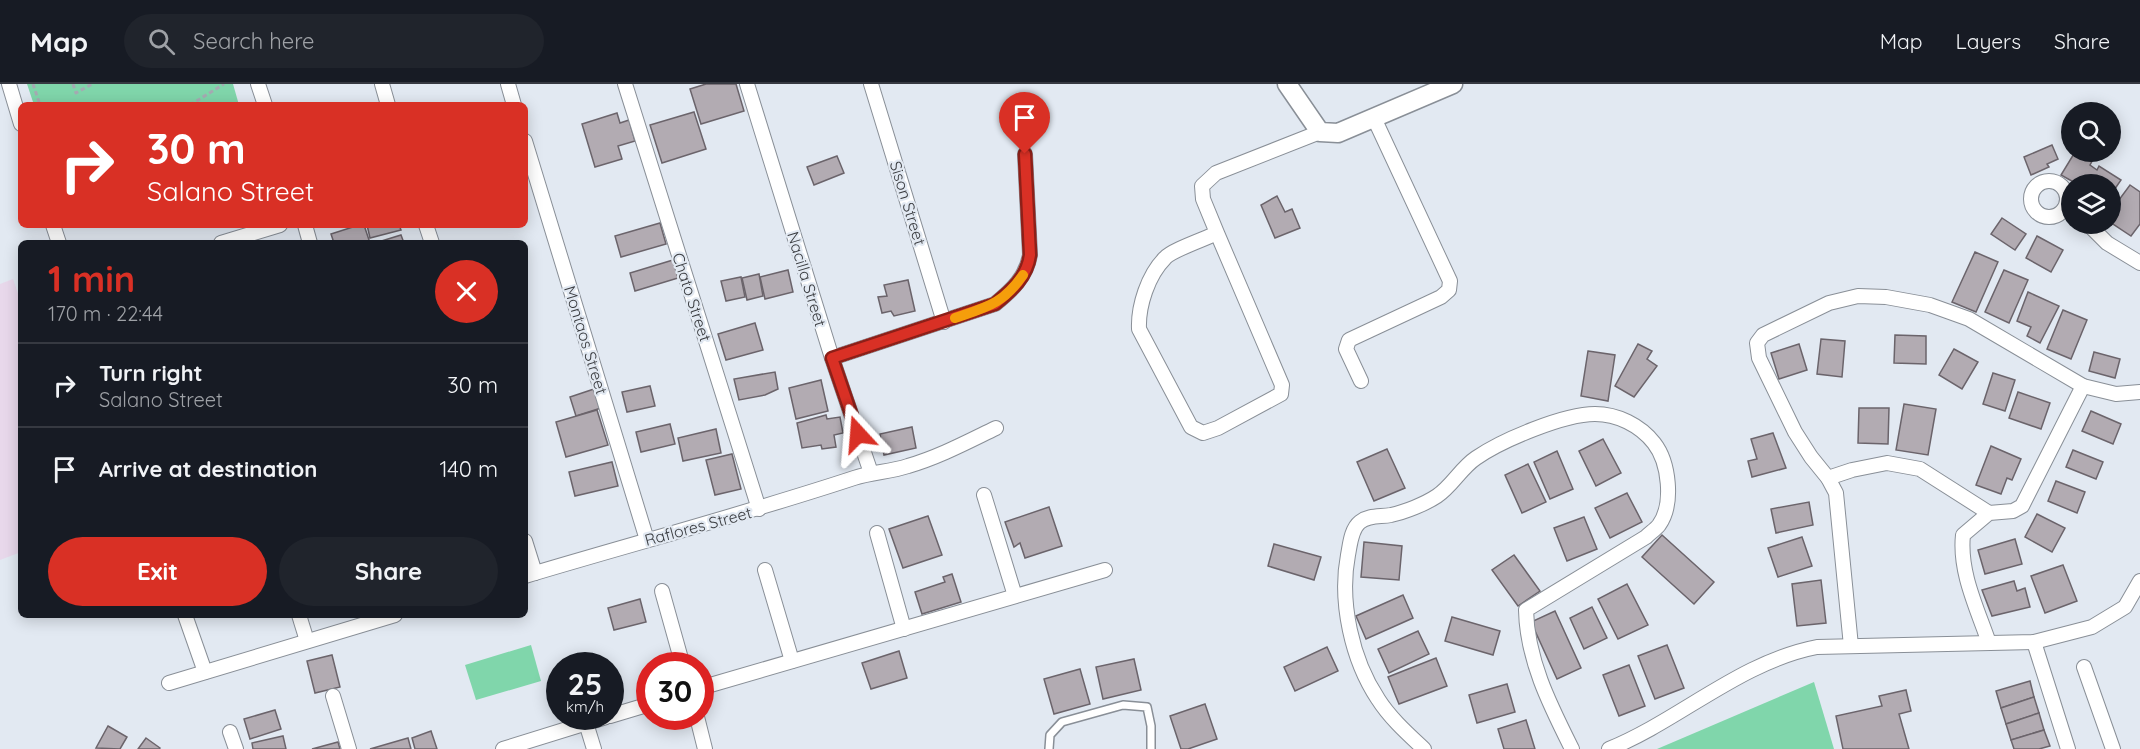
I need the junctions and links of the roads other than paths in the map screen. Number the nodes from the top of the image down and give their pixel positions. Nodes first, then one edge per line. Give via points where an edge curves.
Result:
1 (9, 84) edge
2 (258, 84) edge
3 (382, 84) edge
4 (508, 84) edge
5 (625, 84) edge
6 (747, 84) edge
7 (872, 84) edge
8 (1287, 84) edge
9 (1453, 84) edge
10 (264, 102) edge
11 (387, 102) edge
12 (513, 102) edge
13 (18, 114) edge
14 (1374, 118) junction
15 (1320, 132) junction
16 (528, 151) edge
17 (1025, 154) dead end
18 (270, 228) edge
19 (1217, 233) junction
20 (2098, 234) edge
21 (231, 240) edge
22 (2140, 263) edge
23 (944, 322) junction
24 (832, 358) junction
25 (1361, 381) dead end
26 (2083, 386) junction
27 (2140, 392) edge
28 (996, 428) dead end
29 (871, 473) junction
30 (1828, 478) junction
31 (984, 495) dead end
32 (759, 509) junction
33 (1989, 513) junction
34 (877, 533) dead end
35 (647, 540) junction
36 (765, 570) dead end
37 (1105, 570) dead end
38 (530, 575) edge
39 (2140, 581) edge
40 (662, 591) dead end
41 (1016, 596) junction
42 (186, 618) edge
43 (300, 618) edge
44 (385, 618) edge
45 (904, 629) junction
46 (307, 641) junction
47 (2034, 642) junction
48 (1989, 643) junction
49 (1851, 646) junction
50 (679, 652) edge
51 (792, 661) junction
52 (2084, 668) dead end
53 (205, 672) junction
54 (169, 683) dead end
55 (714, 684) edge
56 (333, 696) dead end
57 (564, 730) edge
58 (588, 730) edge
59 (700, 730) edge
60 (230, 732) dead end
61 (236, 749) edge
62 (349, 749) edge
63 (503, 749) edge
64 (594, 749) edge
65 (705, 749) edge
66 (1049, 749) edge
67 (1151, 749) edge
68 (1424, 749) edge
69 (1572, 749) edge
70 (1608, 749) edge
71 (2068, 749) edge
72 (2113, 749) edge

1 - 13 street
2 - 10 street
3 - 11 street
4 - 12 street
5 - 32 street, Chato Street
6 - 24 street, Nacilla Street
7 - 23 street, Sison Street
8 - 15 street
9 - 14 street
14 - 15 street via 1338,133
14 - 25 street via 1450,281 1449,290 1441,297 1348,340 1346,349
15 - 19 street via 1209,179 1203,186 1203,199
16 - 35 street, Montaos Street
17 - 23 street via 1028,268 1014,288 995,304
18 - 21 street
19 - 19 street via 1282,385 1281,394 1203,433 1191,427 1185,417 1139,329 1138,312 1150,280 1165,257
20 - 22 street
23 - 24 street
24 - 29 street, Nacilla Street
26 - 27 street via 2116,394
26 - 30 street via 1969,319 1930,305 1858,296 1830,303 1767,332 1756,348 1795,432
26 - 33 street via 2022,506 2013,511
28 - 29 street, Raflores Street via 906,467
29 - 32 street, Raflores Street
30 - 33 street via 1887,463 1920,469
30 - 49 street via 1836,493
31 - 41 street
32 - 35 street, Raflores Street
33 - 48 street via 1963,535 1961,553
34 - 45 street
35 - 38 street, Raflores Street
36 - 51 street
37 - 41 street
39 - 47 street via 2125,607 2092,627
40 - 50 street
41 - 45 street
42 - 53 street
43 - 46 street
44 - 46 street
45 - 51 street
46 - 53 street
47 - 48 street
47 - 71 street
48 - 49 street
49 - 70 street via 1817,647 1785,654
51 - 55 street
52 - 72 street
53 - 54 street
56 - 62 street
57 - 63 street
58 - 64 street
59 - 65 street
60 - 61 street
66 - 67 lane via 1050,735 1062,723 1123,705 1147,706
68 - 69 street via 1378,700 1353,646 1346,567 1358,523 1369,517 1393,514 1437,495 1476,458 1518,435 1578,415 1595,414 1626,420 1648,437 1655,444 1669,482 1667,506 1660,524 1646,537 1526,610 1532,655 1547,699

